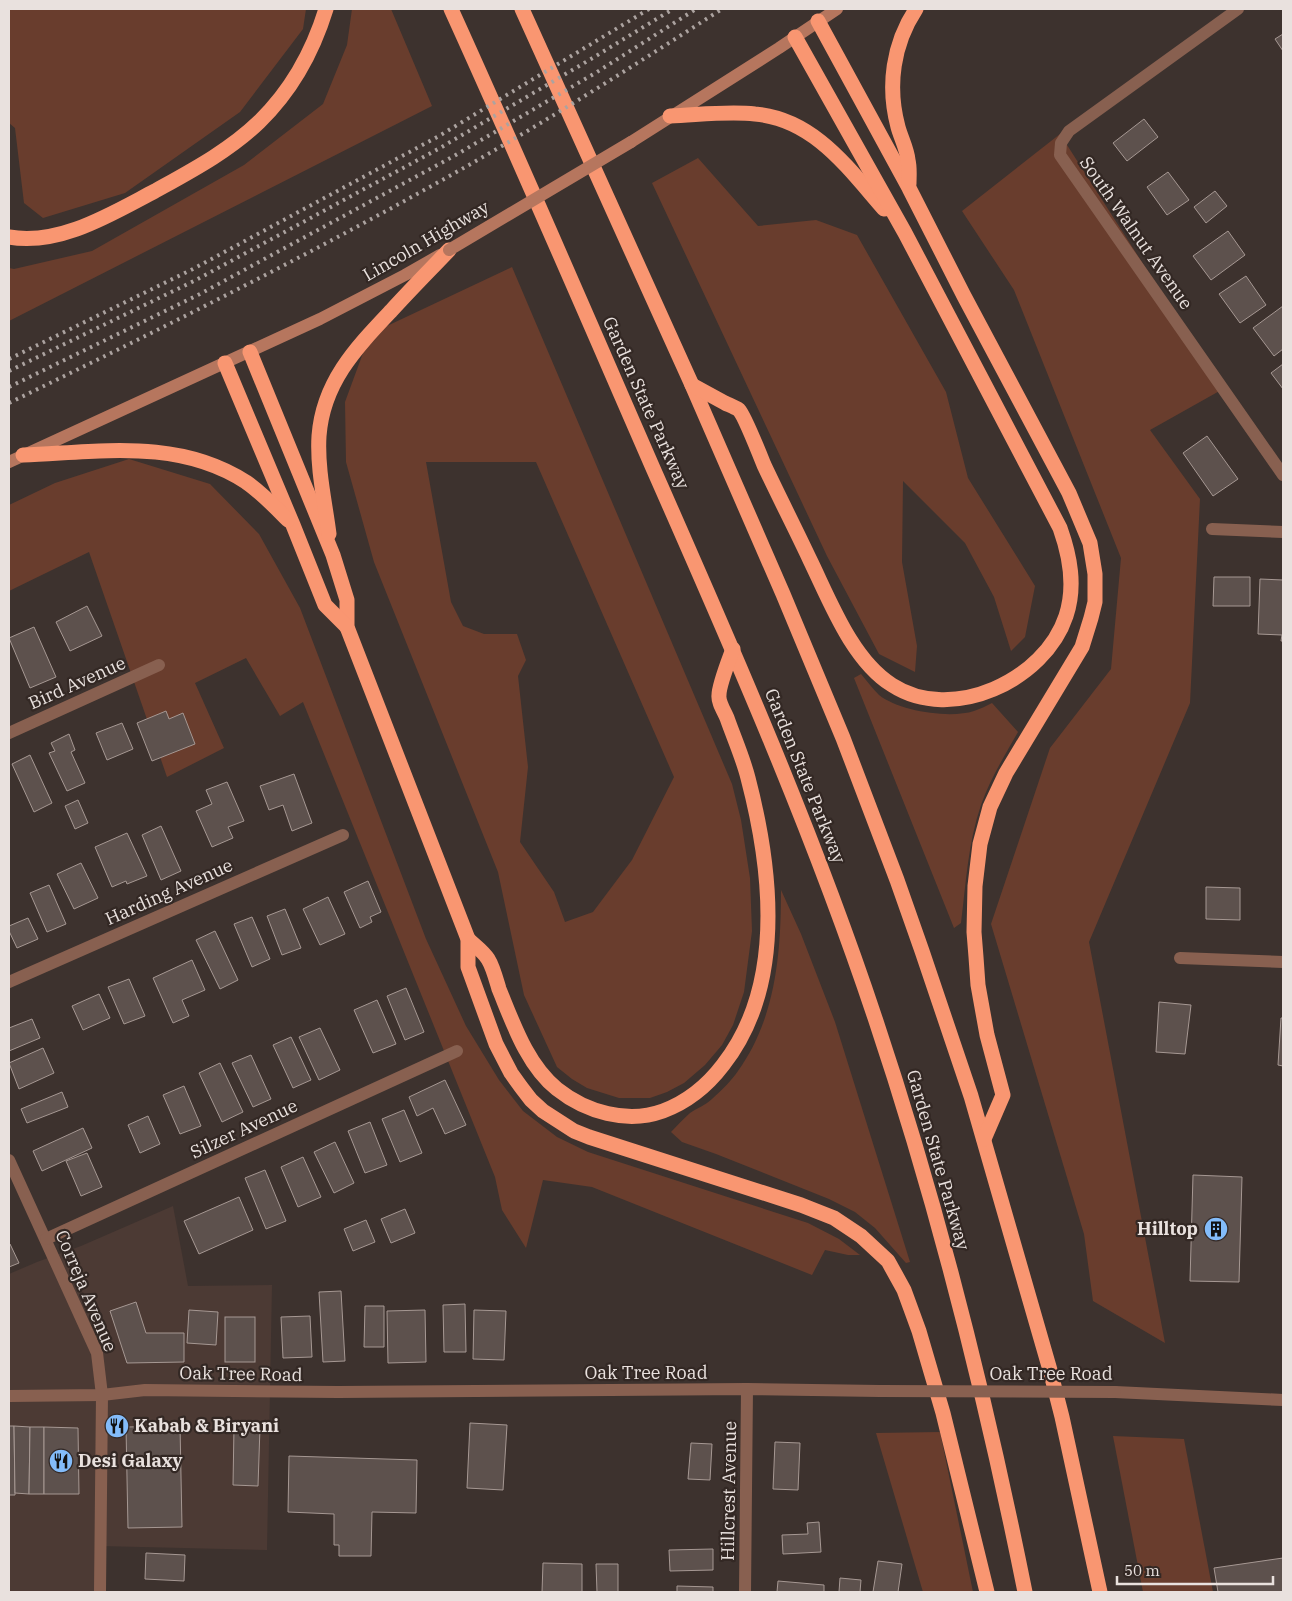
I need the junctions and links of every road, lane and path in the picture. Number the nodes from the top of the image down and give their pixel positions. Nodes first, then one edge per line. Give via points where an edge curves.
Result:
1 (326, 9) edge
2 (451, 9) edge
3 (522, 9) edge
4 (837, 9) edge
5 (916, 9) edge
6 (1238, 9) edge
7 (818, 22) junction
8 (795, 37) junction
9 (670, 116) junction
10 (909, 188) junction
11 (905, 233) junction
12 (9, 237) edge
13 (449, 250) junction
14 (250, 352) junction
15 (225, 363) junction
16 (692, 385) junction
17 (23, 455) junction
18 (9, 462) edge
19 (1283, 475) edge
20 (293, 525) junction
21 (1212, 529) dead end
22 (1283, 532) edge
23 (332, 555) junction
24 (348, 627) junction
25 (733, 649) junction
26 (159, 665) dead end
27 (9, 733) edge
28 (343, 835) dead end
29 (468, 939) junction
30 (1180, 958) dead end
31 (1283, 962) edge
32 (9, 982) edge
33 (457, 1051) dead end
34 (984, 1139) junction
35 (9, 1160) edge
36 (46, 1239) junction
37 (747, 1389) junction
38 (102, 1395) junction
39 (9, 1396) edge
40 (1283, 1400) edge
41 (100, 1592) edge
42 (745, 1592) edge
43 (987, 1592) edge
44 (1025, 1592) edge
45 (1100, 1592) edge

1 - 12 highway via 314,43 290,85 258,122 213,157 187,174 75,230 32,238
2 - 25 highway, Garden State Parkway
3 - 16 highway
4 - 7 main road, Lincoln Highway
5 - 10 highway via 897,52 892,95 908,160
6 - 19 street, South Walnut Avenue via 1069,132 1061,143 1060,155
7 - 8 main road, Lincoln Highway
7 - 10 highway
8 - 9 main road, Lincoln Highway
8 - 11 highway
9 - 11 highway via 756,114 796,124 820,139
9 - 13 main road, Lincoln Highway, bridge
10 - 34 highway via 1069,493 1090,543 1095,574 1095,602 1082,647 1006,773 990,807 980,844 974,886 978,985 1003,1095
11 - 16 highway via 1051,509 1067,547 1072,581 1066,615 1050,646 1024,671 994,689 959,699 942,700 906,692 878,675 844,629 739,410
13 - 14 main road, Lincoln Highway via 364,297
13 - 23 highway via 357,348 328,395 319,434 319,461
14 - 15 main road, Lincoln Highway
14 - 23 highway
15 - 17 main road, Lincoln Highway
15 - 20 highway
16 - 34 highway via 783,594 870,808 922,951
17 - 18 main road, Lincoln Highway
17 - 20 highway via 127,450 181,455 248,483
20 - 24 highway via 325,605
21 - 22 street
23 - 24 highway via 347,600
24 - 29 highway
25 - 29 highway via 718,696 754,799 768,928 761,983 752,1015 737,1046 719,1071 687,1099 647,1115 605,1114 579,1104 555,1088 535,1065 488,959
25 - 44 highway, Garden State Parkway via 823,872 898,1087 960,1307
26 - 27 street, Bird Avenue
28 - 32 street, Harding Avenue
29 - 43 highway via 468,967 496,1044 521,1087 543,1112 589,1138 834,1218 849,1226 888,1261 904,1290 921,1337
30 - 31 street
33 - 36 street, Silzer Avenue
34 - 45 highway via 1062,1417
35 - 36 street, Correja Avenue
36 - 38 street, Correja Avenue via 97,1353
37 - 38 street, Oak Tree Road via 145,1390
37 - 40 street, Oak Tree Road, bridge via 1115,1392
37 - 42 street, Hillcrest Avenue
38 - 39 street, Oak Tree Road
38 - 41 street, Correja Avenue

